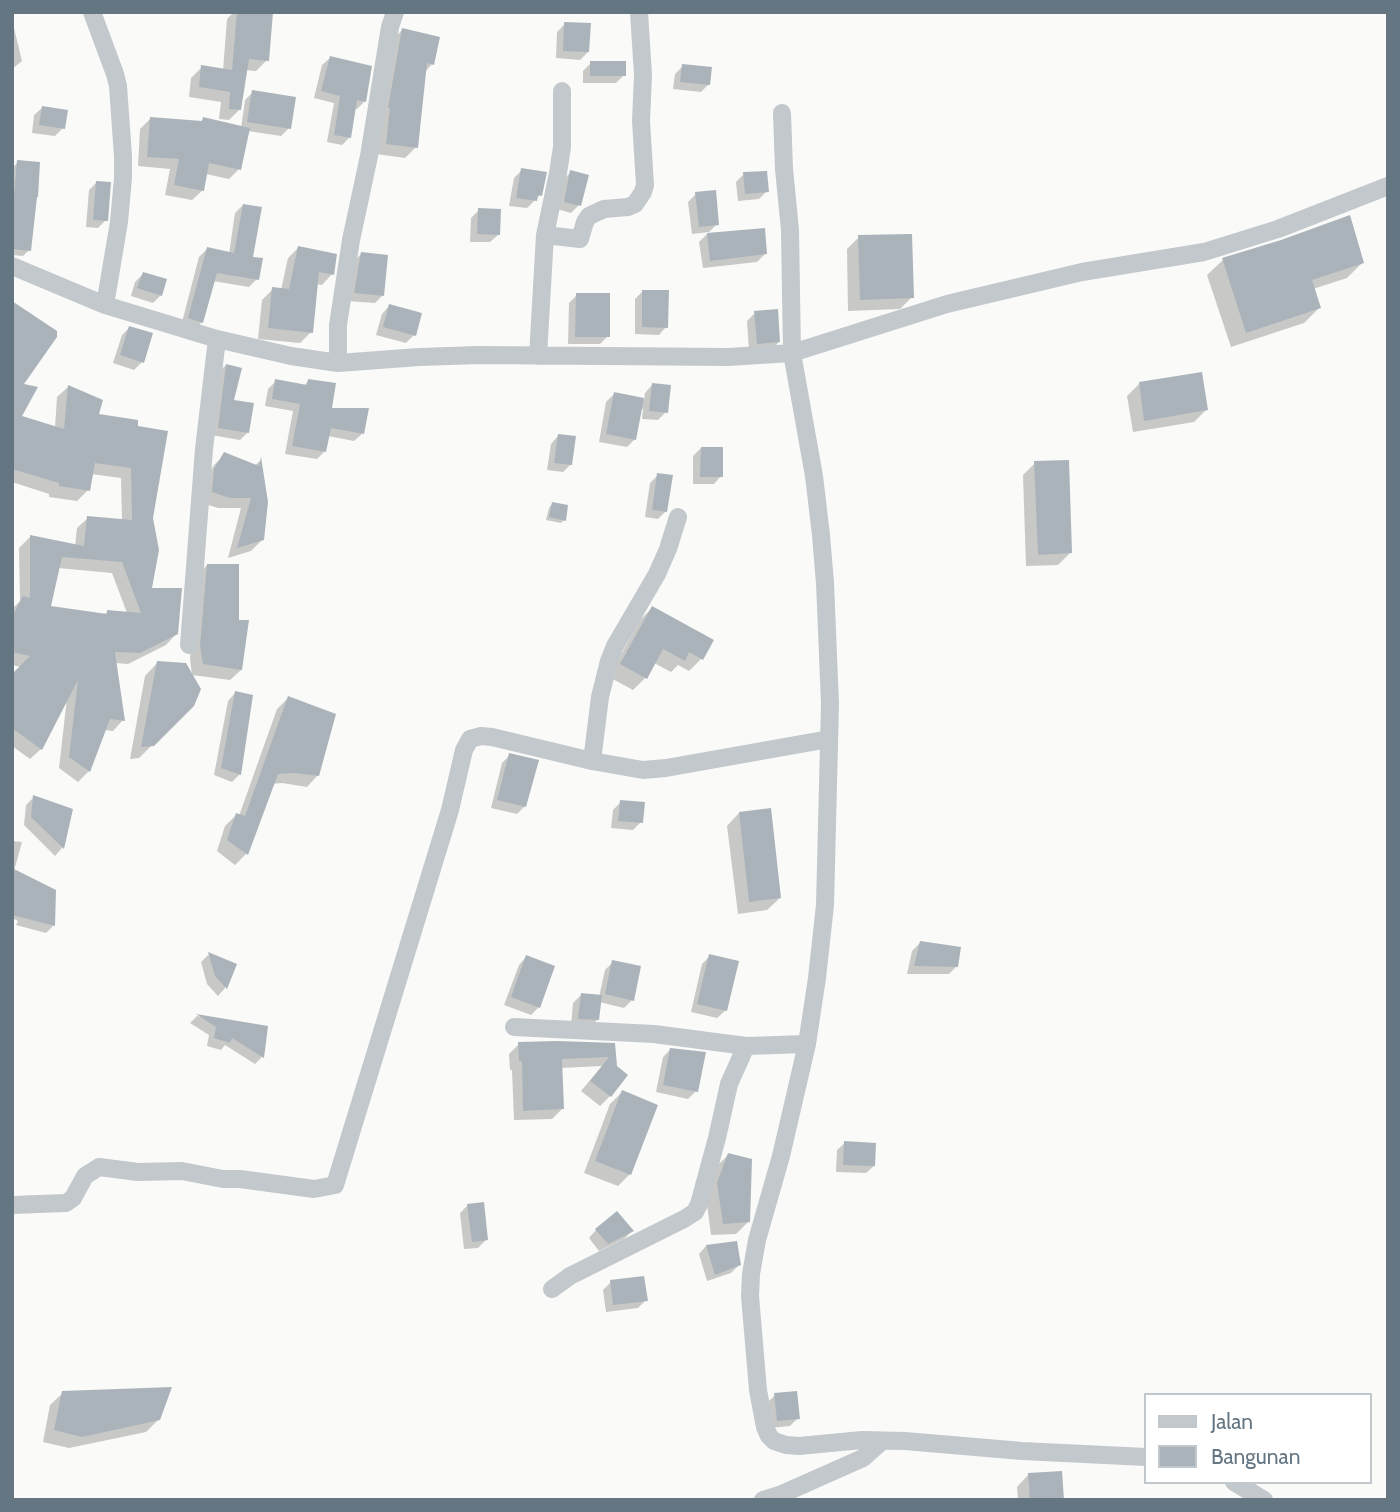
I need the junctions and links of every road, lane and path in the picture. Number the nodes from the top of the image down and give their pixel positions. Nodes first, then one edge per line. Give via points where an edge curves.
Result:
1 (92, 12) edge
2 (395, 12) edge
3 (639, 12) edge
4 (562, 91) dead end
5 (782, 113) dead end
6 (1388, 186) edge
7 (545, 235) junction
8 (12, 266) edge
9 (105, 305) junction
10 (217, 339) junction
11 (792, 353) junction
12 (538, 356) junction
13 (338, 363) junction
14 (678, 517) dead end
15 (189, 645) dead end
16 (829, 739) junction
17 (592, 761) junction
18 (514, 1027) dead end
19 (807, 1044) junction
20 (746, 1046) junction
21 (12, 1205) edge
22 (552, 1289) dead end
23 (882, 1441) junction
24 (1144, 1457) edge
25 (1237, 1484) edge
26 (790, 1495) edge
27 (763, 1500) edge
28 (1264, 1500) edge

1 - 9 street via 118,86 123,156 122,197
2 - 13 street via 351,240 338,325
3 - 7 street via 643,192 635,204 589,216 580,239
4 - 7 street via 562,147
5 - 11 street
6 - 11 street via 1204,252 1082,272 947,304
7 - 12 street
8 - 9 street
9 - 10 street
10 - 13 street
10 - 15 street
11 - 12 street
11 - 16 street via 821,535
12 - 13 street
14 - 17 street via 657,574 609,661
16 - 17 street via 666,768 643,770
16 - 19 street via 825,905
17 - 21 street via 492,737 470,739 335,1185 314,1189 182,1171 99,1167 85,1177 66,1203
18 - 20 street via 654,1034
19 - 20 street
19 - 23 street via 751,1274 758,1390 765,1427 780,1444
20 - 22 street via 729,1084 695,1212
23 - 24 street
23 - 26 street via 863,1458
25 - 28 street
26 - 27 street

